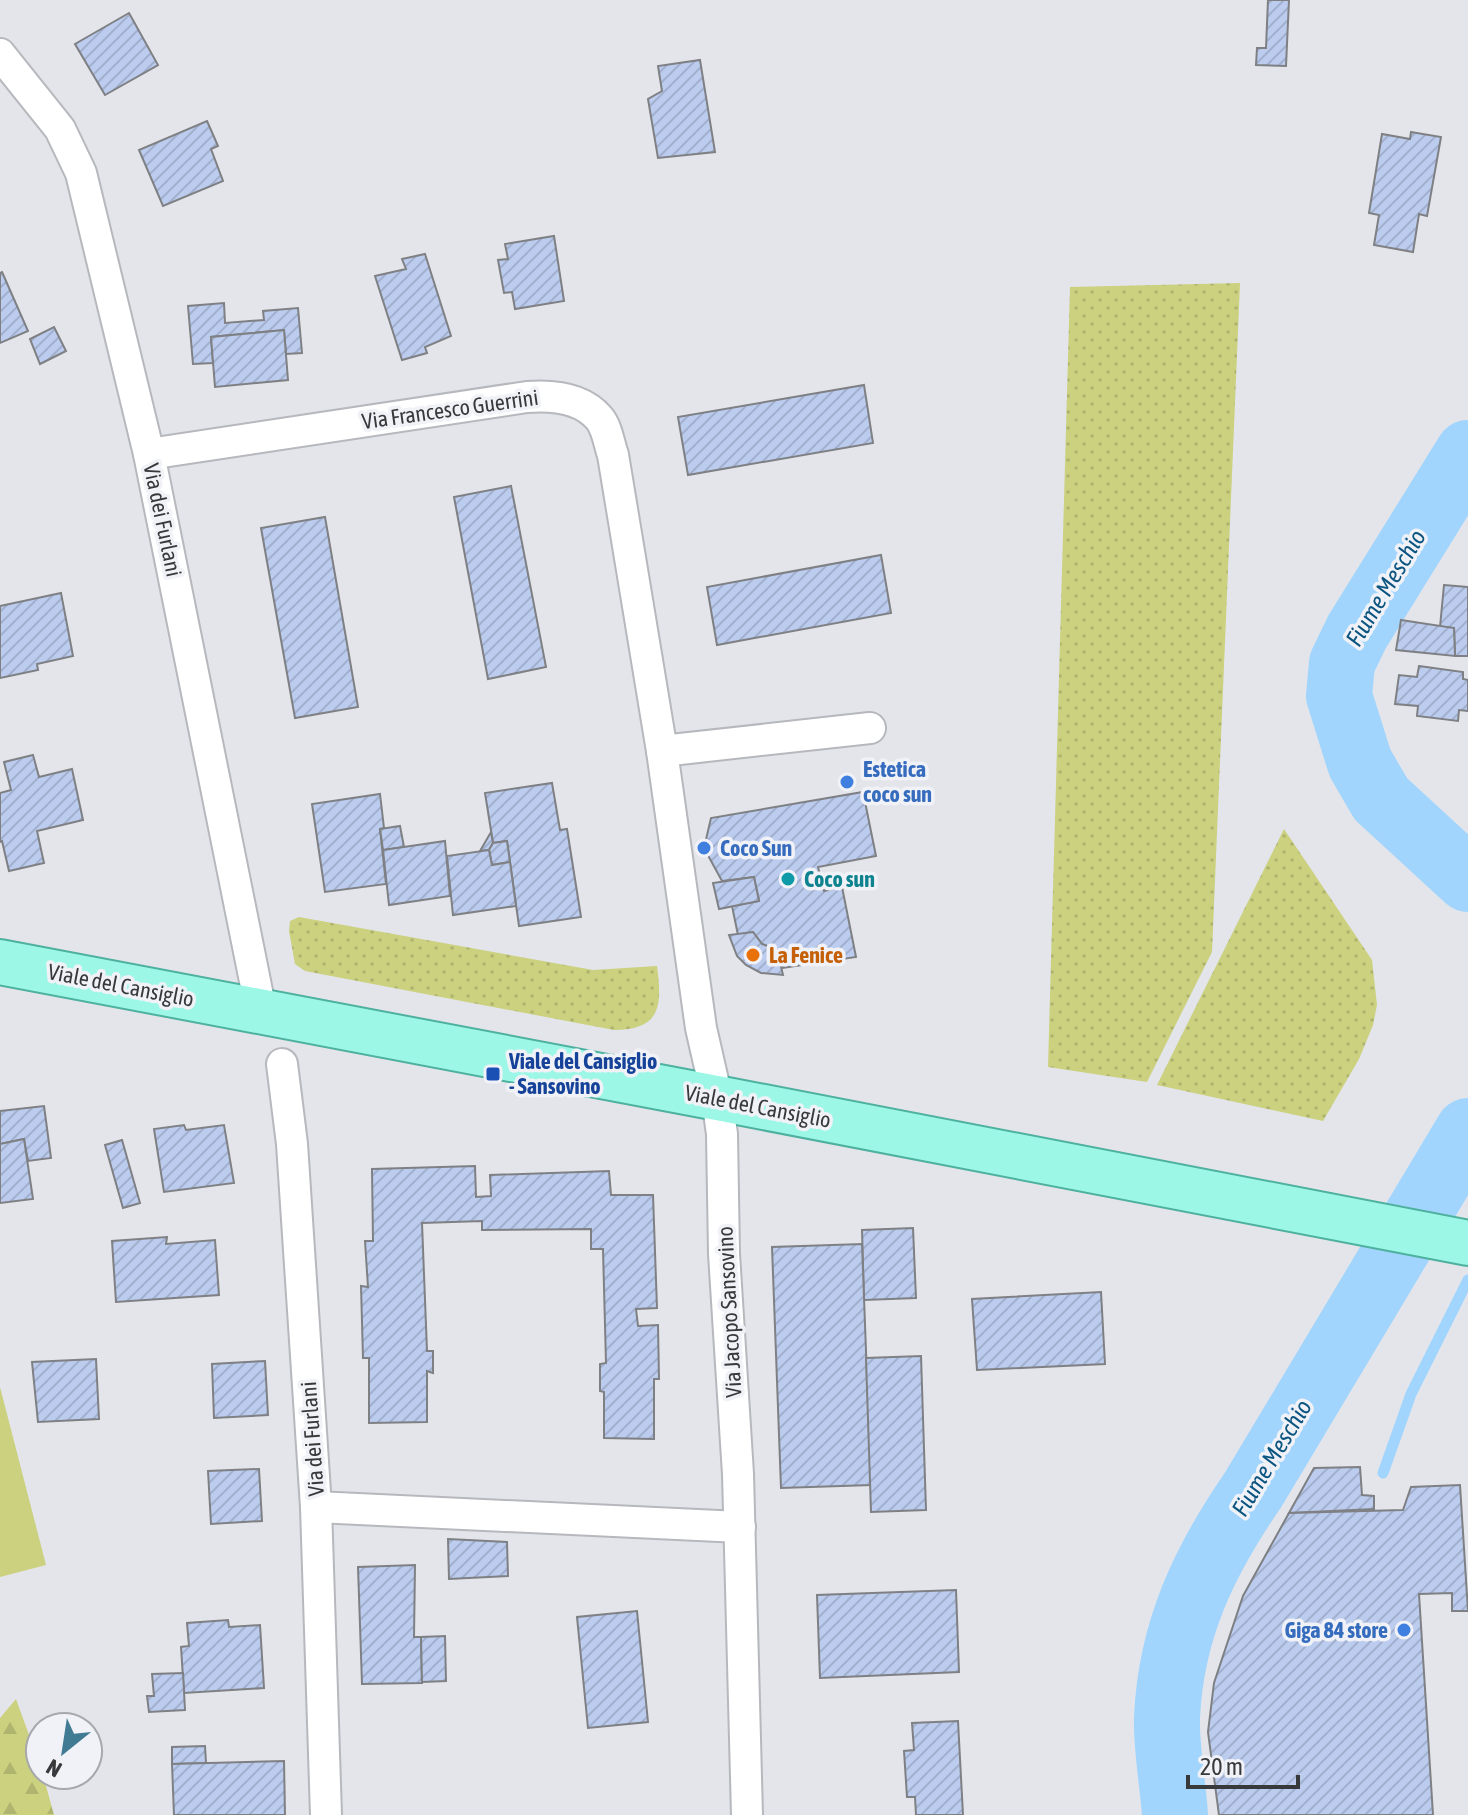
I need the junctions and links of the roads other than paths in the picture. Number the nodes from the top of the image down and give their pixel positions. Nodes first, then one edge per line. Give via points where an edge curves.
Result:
1 (0, 54) edge
2 (149, 454) junction
3 (870, 728) dead end
4 (662, 751) junction
5 (0, 962) edge
6 (261, 1011) junction
7 (282, 1064) dead end
8 (717, 1098) junction
9 (1468, 1243) edge
10 (316, 1507) junction
11 (740, 1527) junction
12 (326, 1815) edge
13 (747, 1815) edge

1 - 2 street, Via dei Furlani via 60,129 81,173
2 - 4 street, Via Francesco Guerrini via 527,397 554,395 581,404 601,419 613,455
2 - 6 street, Via dei Furlani
3 - 4 street
4 - 8 street, Via Francesco Guerrini via 701,1028
5 - 6 main road, Viale del Cansiglio
6 - 8 main road, Viale del Cansiglio
7 - 10 street, Via dei Furlani
8 - 9 main road, Viale del Cansiglio
8 - 11 street, Via Jacopo Sansovino
10 - 11 street
10 - 12 street, Via dei Furlani
11 - 13 street, Via Jacopo Sansovino

